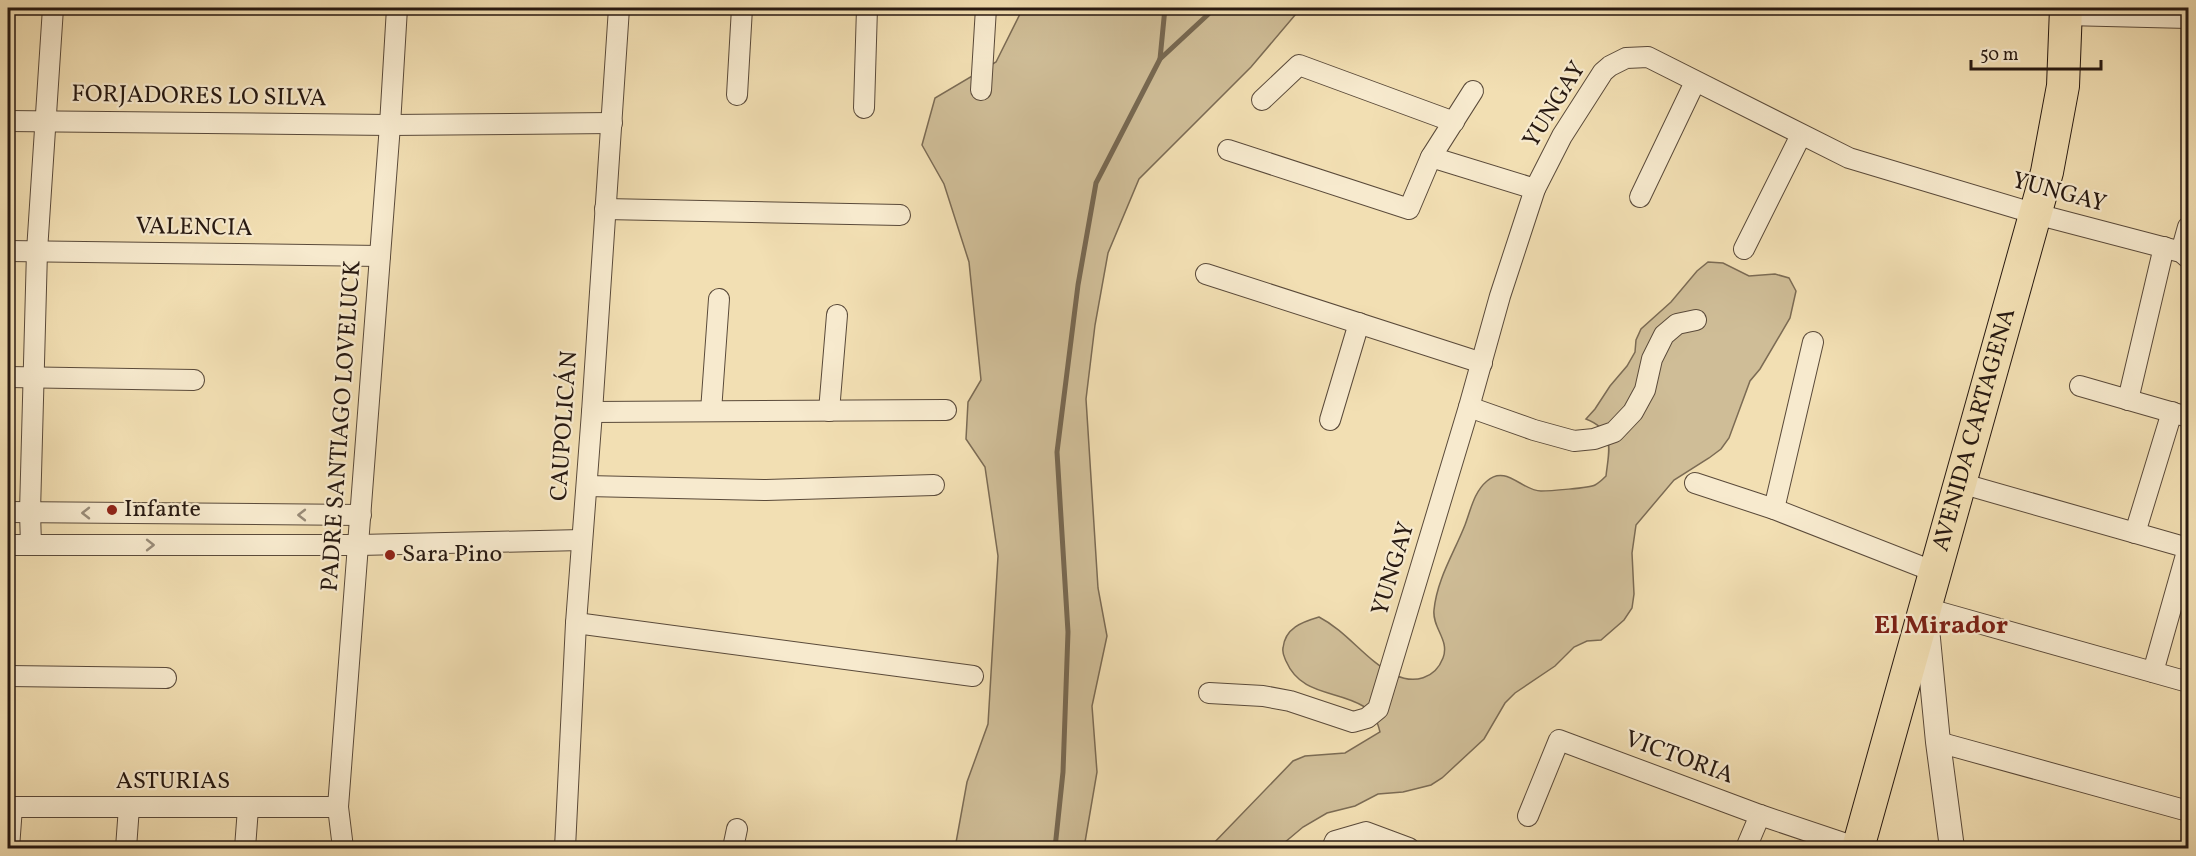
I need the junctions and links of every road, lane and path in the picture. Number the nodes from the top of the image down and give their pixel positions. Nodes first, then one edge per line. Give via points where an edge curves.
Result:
1 (53, 8) edge
2 (397, 8) edge
3 (619, 8) edge
4 (742, 8) edge
5 (867, 8) edge
6 (986, 8) edge
7 (2066, 11) edge
8 (2188, 18) edge
9 (1695, 82) junction
10 (981, 90) dead end
11 (1473, 91) dead end
12 (737, 95) dead end
13 (1262, 100) dead end
14 (864, 108) dead end
15 (8, 121) edge
16 (46, 121) junction
17 (1454, 122) junction
18 (612, 123) junction
19 (390, 125) junction
20 (1801, 135) junction
21 (1228, 150) dead end
22 (1431, 157) junction
23 (1535, 189) junction
24 (1640, 197) dead end
25 (605, 209) junction
26 (2036, 214) junction
27 (900, 215) dead end
28 (2188, 227) edge
29 (1744, 249) dead end
30 (8, 251) edge
31 (37, 251) junction
32 (2178, 252) edge
33 (380, 256) junction
34 (1206, 273) dead end
35 (719, 299) dead end
36 (837, 315) dead end
37 (1695, 320) dead end
38 (1359, 323) junction
39 (1813, 342) dead end
40 (1482, 363) junction
41 (8, 377) edge
42 (34, 377) junction
43 (194, 380) dead end
44 (2080, 386) dead end
45 (2128, 400) junction
46 (1469, 407) junction
47 (946, 410) dead end
48 (711, 411) junction
49 (829, 411) junction
50 (592, 412) junction
51 (2180, 414) edge
52 (1330, 420) dead end
53 (1695, 483) dead end
54 (1960, 483) junction
55 (934, 485) dead end
56 (586, 486) junction
57 (1774, 509) junction
58 (8, 512) edge
59 (30, 512) junction
60 (361, 515) junction
61 (2135, 532) junction
62 (582, 540) junction
63 (8, 545) edge
64 (31, 545) junction
65 (359, 545) junction
66 (2188, 548) edge
67 (1935, 572) junction
68 (1925, 608) junction
69 (576, 623) junction
70 (2153, 672) junction
71 (973, 675) dead end
72 (8, 676) edge
73 (166, 678) dead end
74 (2188, 682) edge
75 (1209, 693) dead end
76 (1938, 742) junction
77 (10, 807) edge
78 (129, 807) junction
79 (248, 807) junction
80 (338, 807) junction
81 (2188, 811) edge
82 (1760, 815) junction
83 (1528, 816) dead end
84 (737, 829) dead end
85 (1858, 848) edge
86 (9, 849) edge
87 (126, 849) edge
88 (245, 849) edge
89 (343, 849) edge
90 (565, 849) edge
91 (733, 849) edge
92 (1332, 849) edge
93 (1409, 849) edge
94 (1746, 849) edge
95 (1952, 849) edge

1 - 16 street
2 - 19 street, PADRE SANTIAGO LOVELUCK
3 - 18 street, CAUPOLICÁN
4 - 12 street
5 - 14 street
6 - 10 street
7 - 8 street
7 - 26 main road, AVENIDA CARTAGENA via 2059,114
9 - 20 street, YUNGAY
9 - 23 street, YUNGAY via 1648,57 1626,58 1610,66 1562,136
9 - 24 street
11 - 17 street
13 - 17 street via 1299,65
15 - 16 street, FORJADORES LO SILVA
16 - 19 street, FORJADORES LO SILVA
16 - 31 street
17 - 22 street
18 - 19 street, FORJADORES LO SILVA
18 - 25 street, CAUPOLICÁN
19 - 33 street, PADRE SANTIAGO LOVELUCK
20 - 26 street, YUNGAY via 1849,158
20 - 29 street
21 - 22 street via 1409,209
22 - 23 street
23 - 40 street, YUNGAY
25 - 27 street
25 - 50 street, CAUPOLICÁN
26 - 32 street, YUNGAY
26 - 54 main road, AVENIDA CARTAGENA
28 - 32 street
30 - 31 street, VALENCIA
31 - 33 street, VALENCIA
31 - 42 street
32 - 45 street
33 - 60 street, PADRE SANTIAGO LOVELUCK
34 - 38 street
35 - 48 street
36 - 49 street
37 - 46 street via 1677,324 1665,335 1652,359 1645,390 1633,412 1614,432 1574,441
38 - 40 street
38 - 52 street
39 - 57 street
40 - 46 street, YUNGAY
41 - 42 street
42 - 43 street
42 - 59 street
44 - 45 street
45 - 51 street
46 - 75 street, YUNGAY via 1381,702 1373,714 1353,722 1290,701
47 - 49 street
48 - 49 street
48 - 50 street
50 - 56 street, CAUPOLICÁN
51 - 61 street
53 - 57 street
54 - 61 street
54 - 67 main road, AVENIDA CARTAGENA
55 - 56 street via 766,490
56 - 62 street, CAUPOLICÁN
57 - 67 street
58 - 59 street
60 -> 59 street
59 - 64 street
60 - 65 street, PADRE SANTIAGO LOVELUCK
61 - 66 street
62 - 65 street
62 - 69 street, CAUPOLICÁN
63 - 64 street
64 -> 65 street
65 - 80 street, PADRE SANTIAGO LOVELUCK
66 - 70 street
67 - 68 main road, AVENIDA CARTAGENA
68 - 70 street
68 - 76 street
68 - 85 main road, AVENIDA CARTAGENA
69 - 71 street
69 - 90 street, CAUPOLICÁN
70 - 74 street
72 - 73 street
76 - 81 street
76 - 95 street
77 - 78 street, ASTURIAS
77 - 86 street
78 - 79 street, ASTURIAS
78 - 87 street
79 - 80 street, ASTURIAS
79 - 88 street
80 - 89 street, PADRE SANTIAGO LOVELUCK
82 - 83 street, VICTORIA via 1559,740
82 - 85 street, VICTORIA
82 - 94 street
84 - 91 street
92 - 93 street via 1335,841 1366,832

